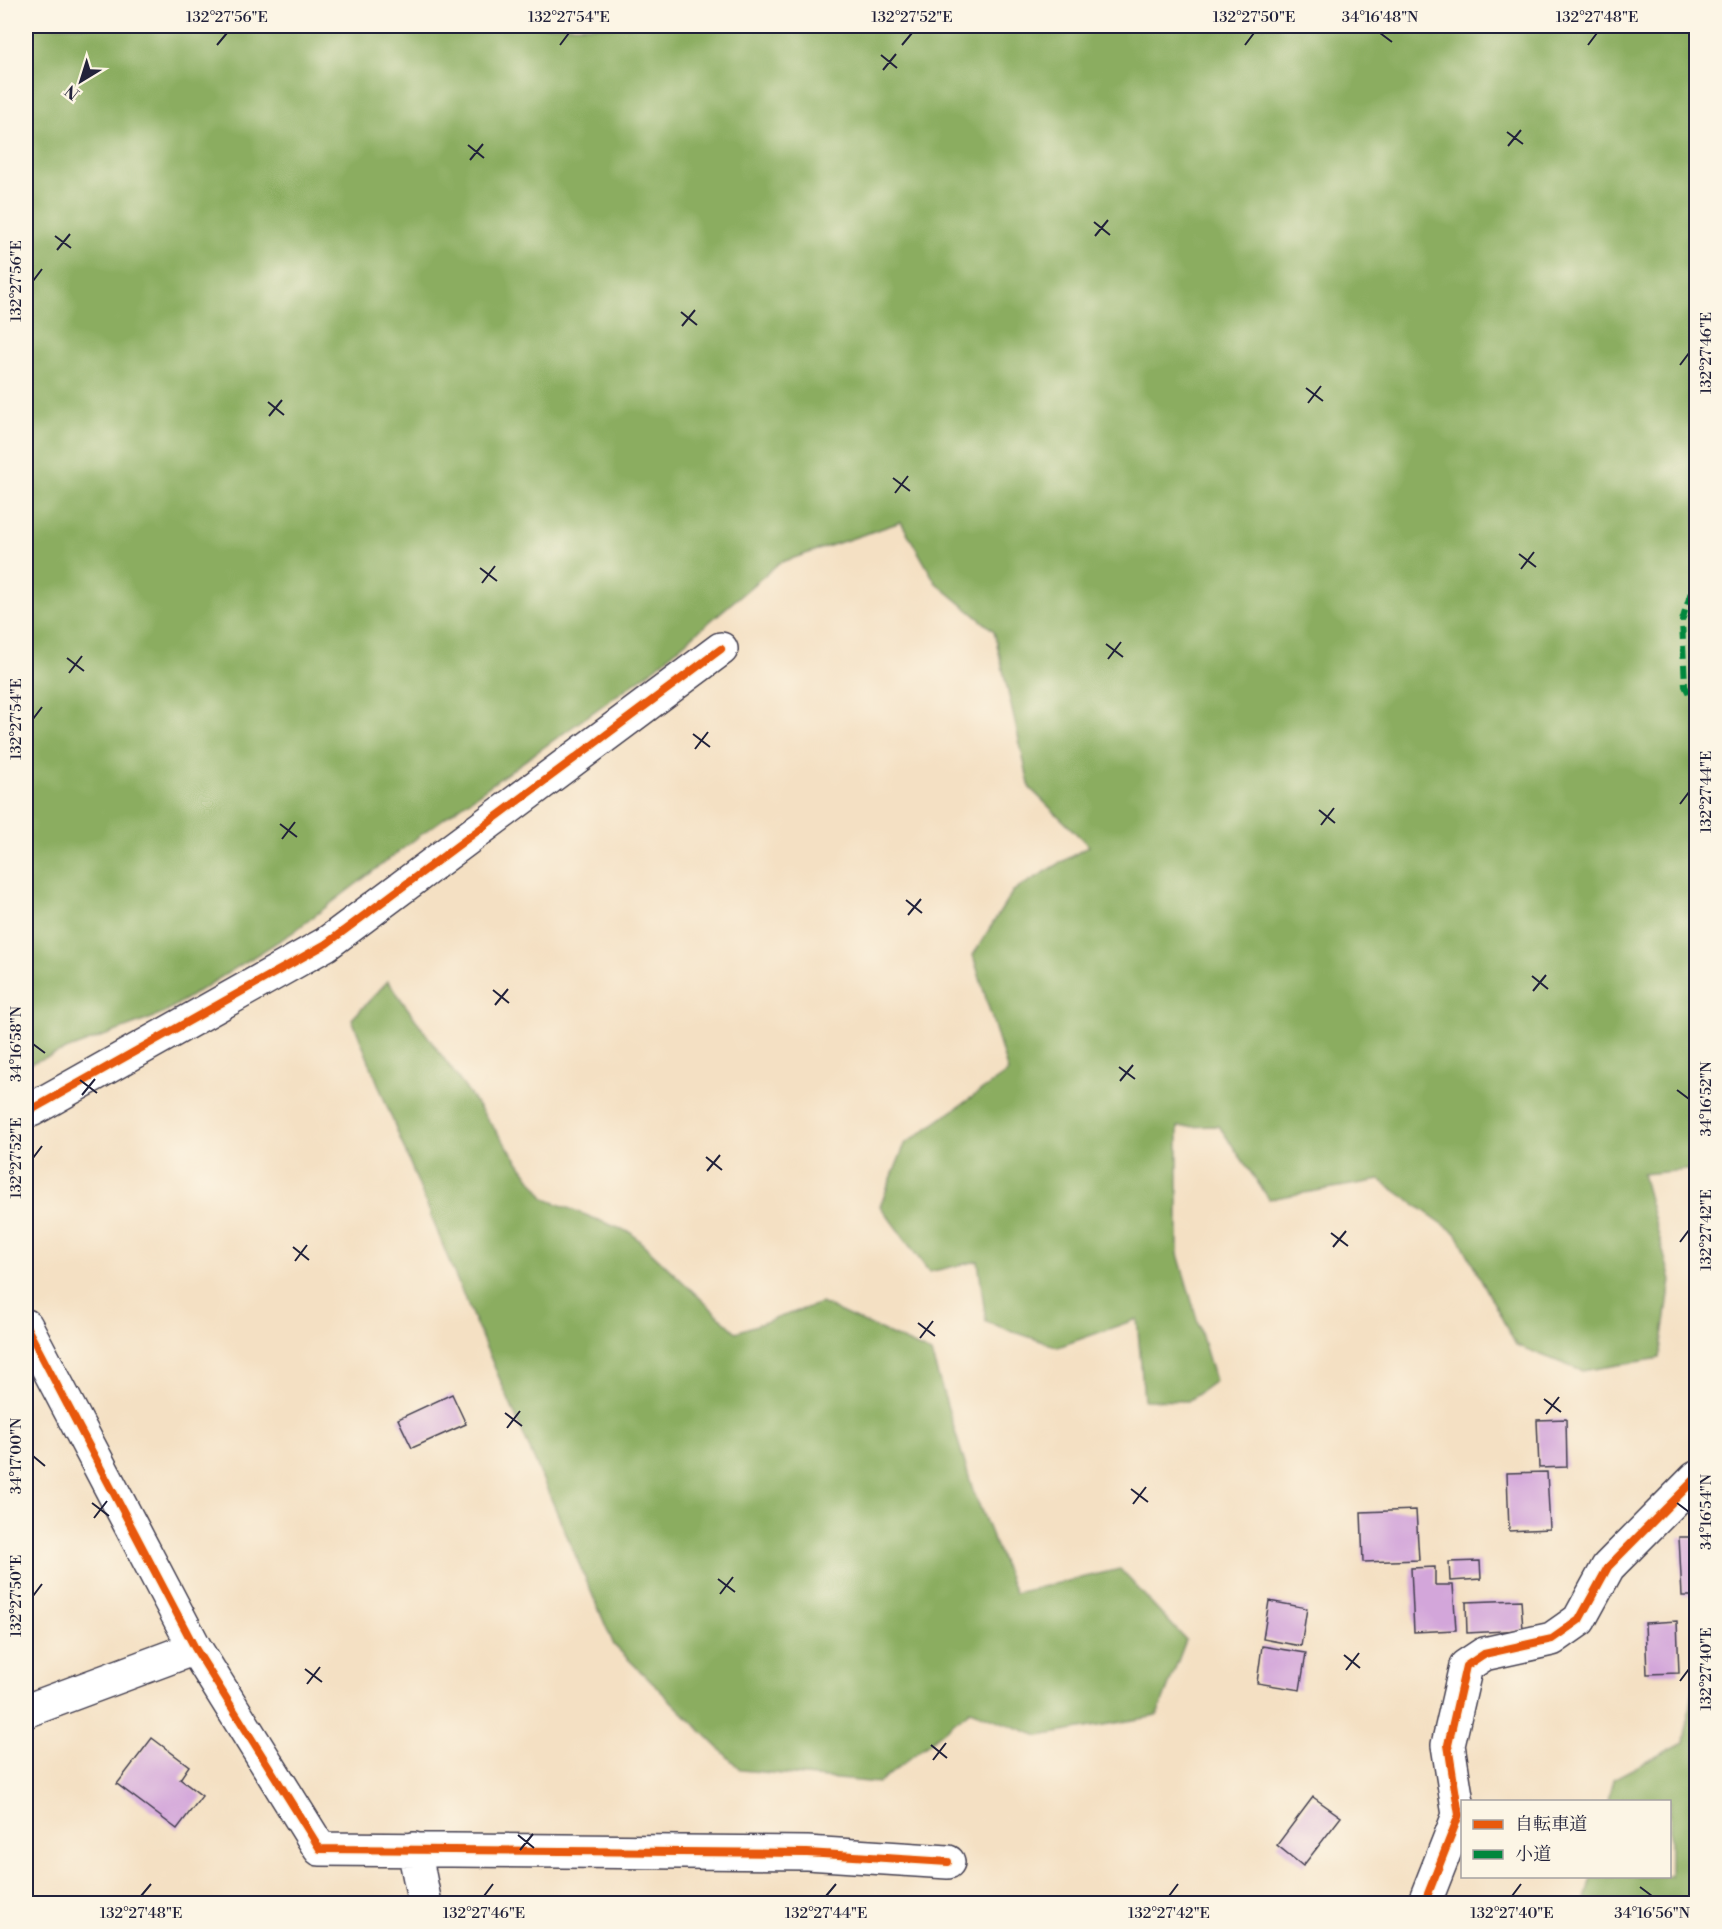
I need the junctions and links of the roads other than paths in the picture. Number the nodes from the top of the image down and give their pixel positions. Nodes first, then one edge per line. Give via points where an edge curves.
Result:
1 (721, 649) dead end
2 (26, 1109) edge
3 (26, 1326) edge
4 (1696, 1478) edge
5 (195, 1648) junction
6 (26, 1711) edge
7 (414, 1849) junction
8 (948, 1862) dead end
9 (425, 1904) edge
10 (1424, 1904) edge

1 - 2 street via 326,944 31,1110
3 - 5 street
4 - 10 street via 1608,1567 1579,1620 1552,1639 1484,1654 1466,1666 1448,1745 1459,1815
5 - 6 street
5 - 7 street via 320,1849
7 - 8 street via 807,1853
7 - 9 street

